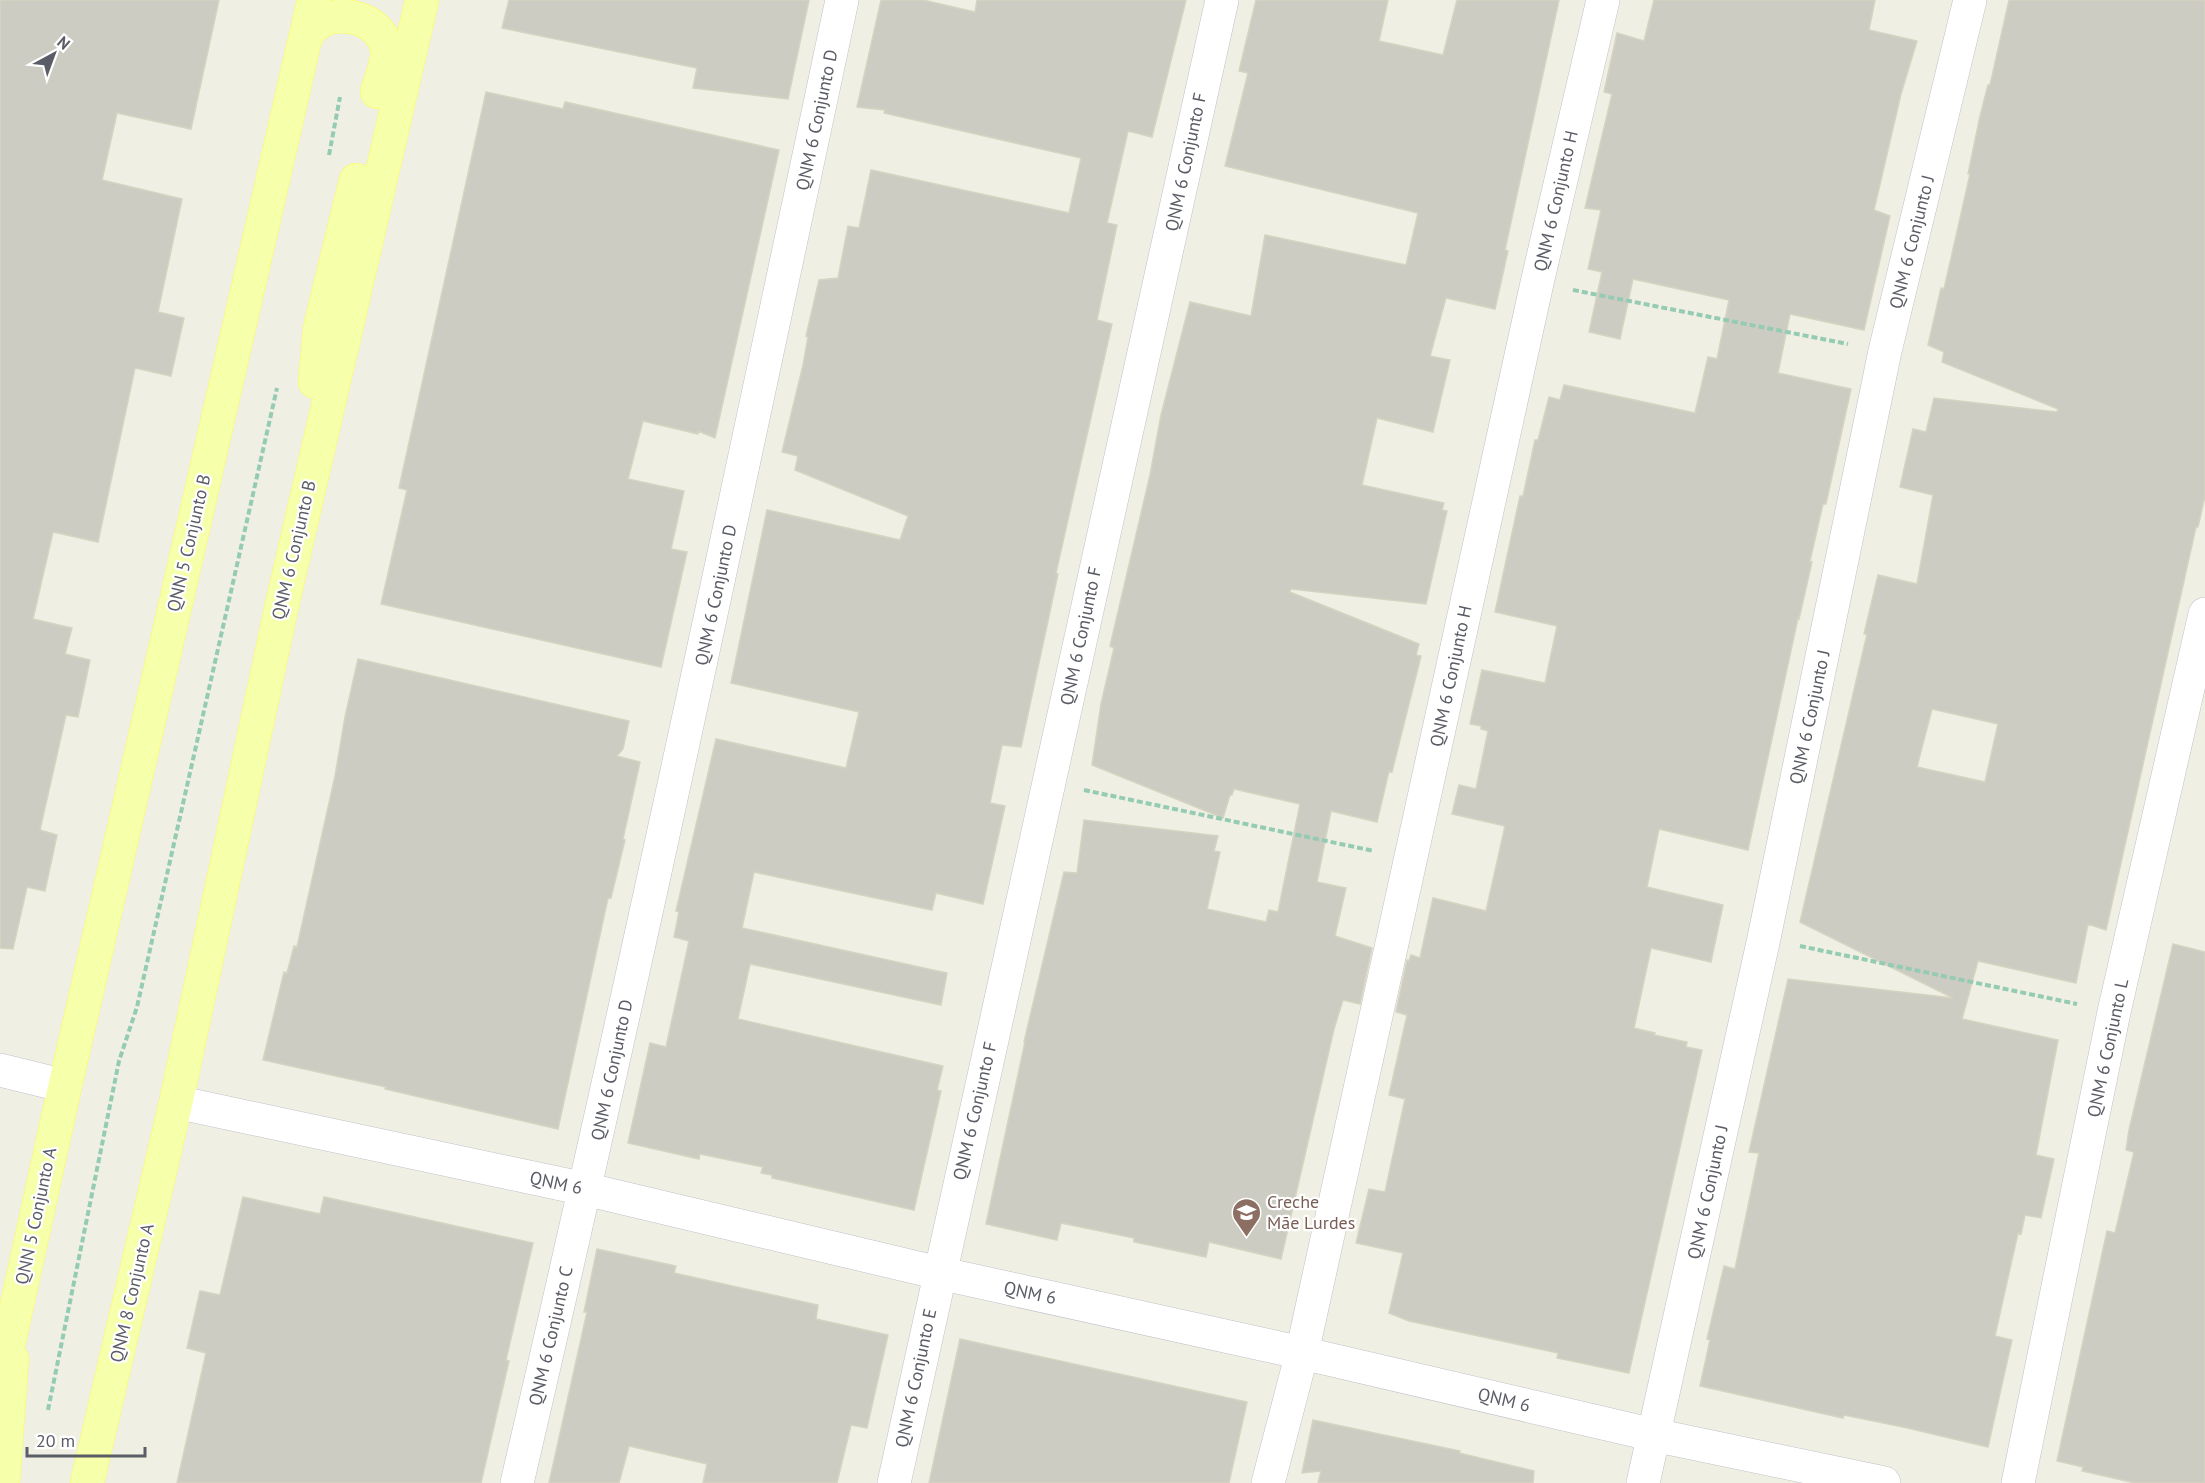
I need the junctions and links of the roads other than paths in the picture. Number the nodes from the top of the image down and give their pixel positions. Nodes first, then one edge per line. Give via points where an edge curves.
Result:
1 (314, 0) edge
2 (422, 0) edge
3 (842, 0) edge
4 (1222, 0) edge
5 (1603, 0) edge
6 (1970, 0) edge
7 (306, 37) junction
8 (307, 495) junction
9 (2205, 614) edge
10 (0, 1070) edge
11 (65, 1086) junction
12 (176, 1102) junction
13 (585, 1190) junction
14 (939, 1273) junction
15 (16, 1306) junction
16 (1302, 1353) junction
17 (0, 1382) edge
18 (1654, 1435) junction
19 (3, 1483) edge
20 (87, 1483) edge
21 (517, 1483) edge
22 (894, 1483) edge
23 (1268, 1483) edge
24 (1643, 1483) edge
25 (1884, 1483) edge
26 (2018, 1483) edge

1 - 7 main road, QNN 5 Conjunto B
2 - 8 main road, QNM 6 Conjunto B
3 - 13 street, QNM 6 Conjunto D
4 - 14 street, QNM 6 Conjunto F
5 - 16 street, QNM 6 Conjunto H
6 - 18 street, QNM 6 Conjunto J via 1885,351 1764,938
7 - 8 main road via 326,18 349,16 375,28 387,52 320,328
7 - 11 main road, QNN 5 Conjunto B
8 - 12 main road, QNM 6 Conjunto B
9 - 26 street, QNM 6 Conjunto L via 2115,1012
10 - 11 street
11 - 15 main road, QNN 5 Conjunto A
12 - 13 street, QNM 6
12 - 20 main road, QNM 8 Conjunto A
13 - 14 street, QNM 6
13 - 21 street, QNM 6 Conjunto C
14 - 16 street, QNM 6
14 - 22 street, QNM 6 Conjunto E
15 - 17 main road, QNN 5 Conjunto A
15 - 19 main road
16 - 18 street, QNM 6
16 - 23 street, QNM 6 Conjunto H
18 - 24 street, QNM 6 Conjunto J
18 - 25 street, QNM 6

